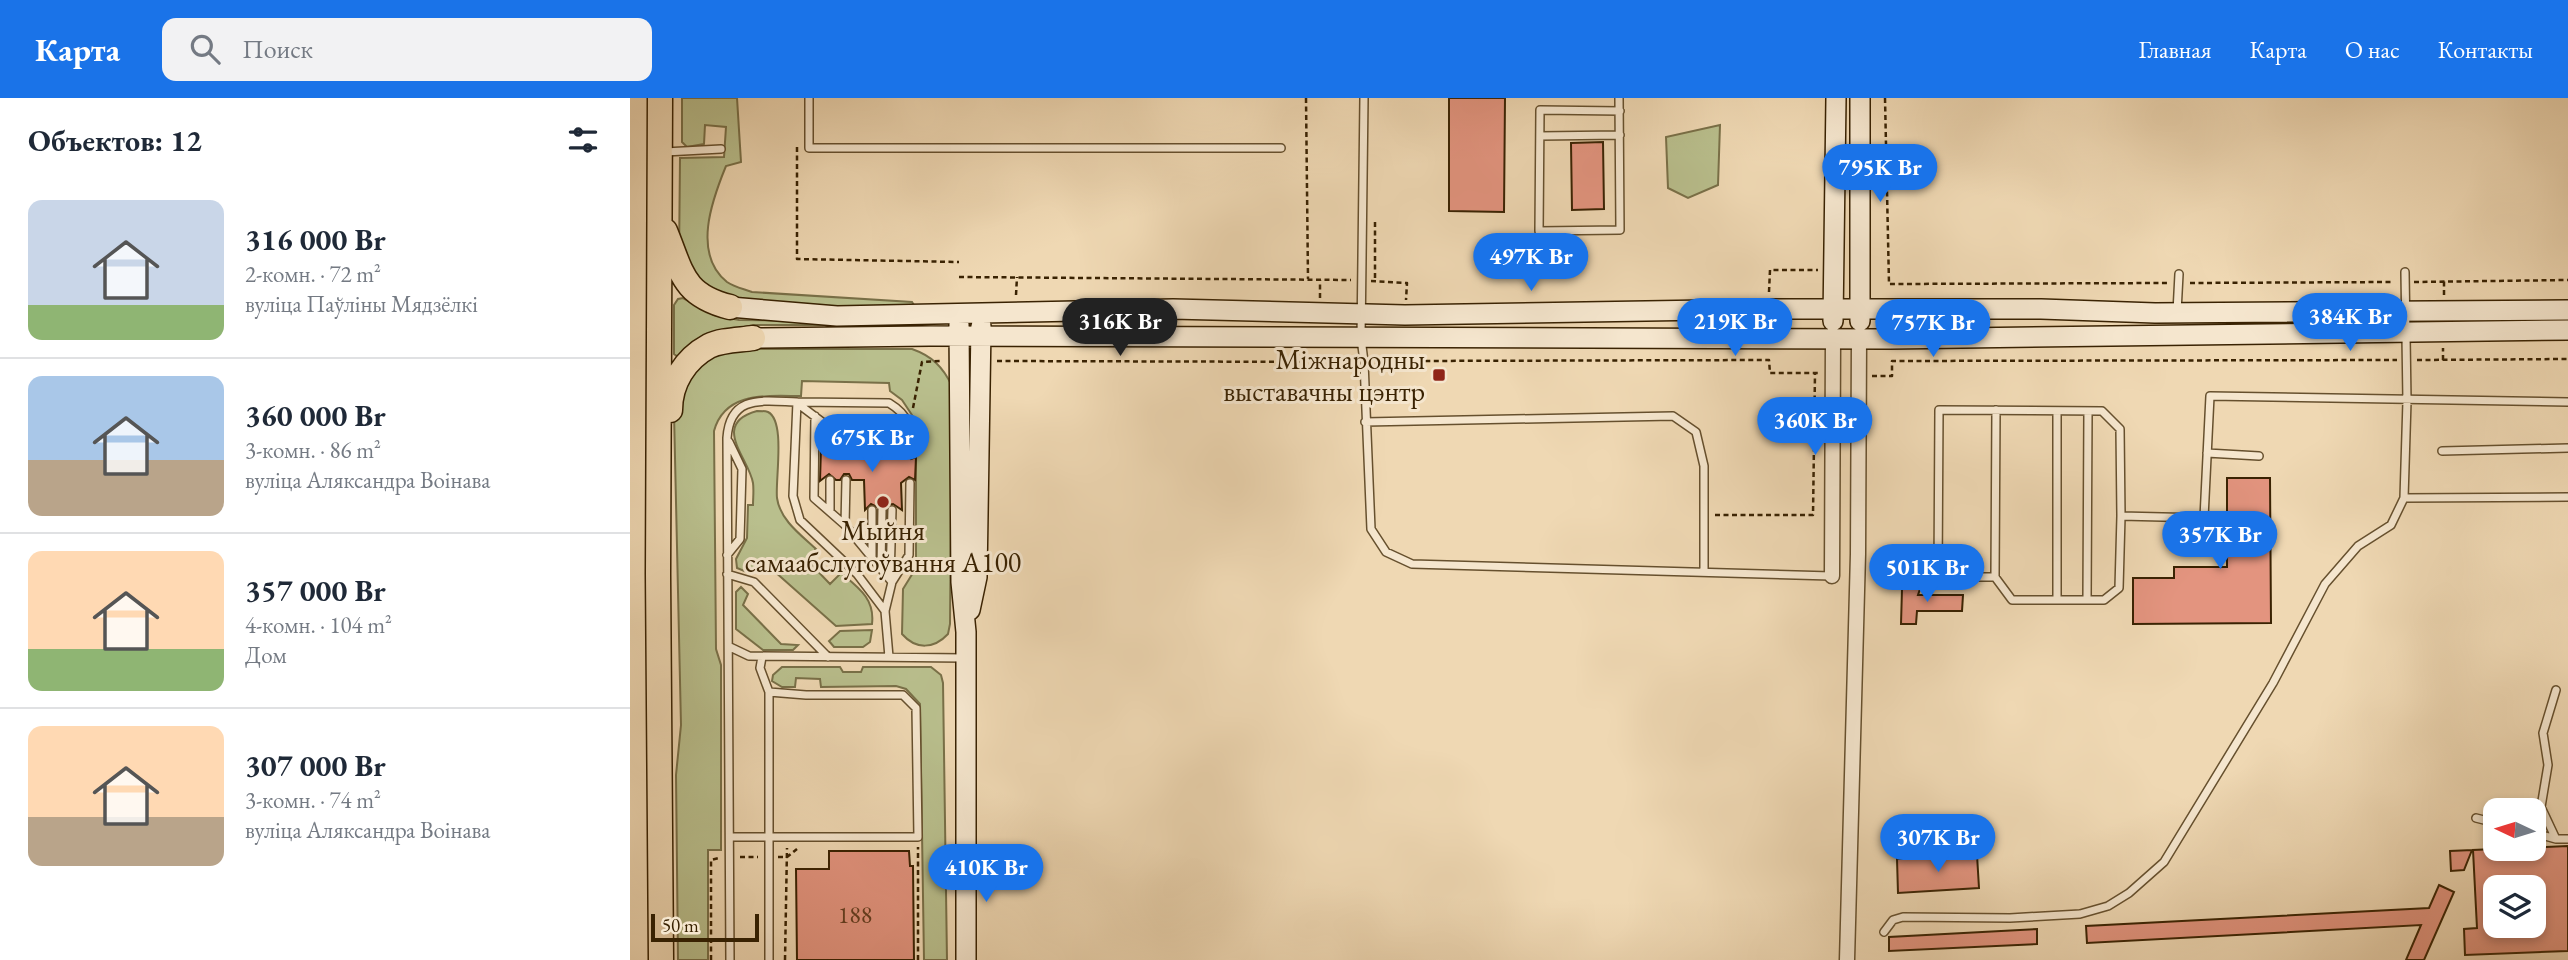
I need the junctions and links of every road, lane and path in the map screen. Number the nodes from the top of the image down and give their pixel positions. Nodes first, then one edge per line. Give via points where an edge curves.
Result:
1 (660, 98) edge
2 (809, 98) edge
3 (1306, 98) edge
4 (1363, 98) edge
5 (1619, 98) edge
6 (1836, 98) edge
7 (1860, 98) edge
8 (1885, 98) edge
9 (1619, 111) junction
10 (1620, 135) junction
11 (1539, 136) junction
12 (797, 138) dead end
13 (1281, 148) dead end
14 (721, 149) dead end
15 (661, 152) junction
16 (660, 219) junction
17 (959, 262) dead end
18 (1821, 264) dead end
19 (2405, 272) dead end
20 (2179, 274) dead end
21 (959, 277) dead end
22 (1308, 279) junction
23 (1362, 280) junction
24 (2568, 280) edge
25 (2178, 283) junction
26 (2405, 283) junction
27 (730, 307) joint
28 (1768, 309) junction
29 (2568, 310) edge
30 (1833, 311) junction
31 (1860, 311) junction
32 (2406, 312) junction
33 (960, 313) junction
34 (982, 313) junction
35 (2177, 313) junction
36 (1361, 314) junction
37 (1405, 315) junction
38 (2568, 330) edge
39 (2406, 332) junction
40 (959, 337) junction
41 (753, 338) joint
42 (980, 338) junction
43 (1361, 338) junction
44 (1769, 338) junction
45 (1832, 339) junction
46 (1859, 339) junction
47 (1409, 340) junction
48 (2407, 359) junction
49 (2568, 359) edge
50 (1769, 360) junction
51 (969, 361) junction
52 (1407, 361) junction
53 (1364, 362) junction
54 (1832, 372) junction
55 (1815, 373) junction
56 (1860, 376) junction
57 (2407, 401) junction
58 (797, 402) junction
59 (2568, 402) edge
60 (1996, 410) junction
61 (2057, 411) junction
62 (2088, 411) junction
63 (814, 416) junction
64 (1366, 422) junction
65 (910, 423) junction
66 (830, 428) junction
67 (727, 438) junction
68 (831, 448) dead end
69 (846, 448) dead end
70 (2568, 448) edge
71 (2442, 451) dead end
72 (911, 453) dead end
73 (2207, 453) junction
74 (2259, 456) dead end
75 (830, 480) dead end
76 (846, 480) dead end
77 (910, 483) dead end
78 (2568, 497) edge
79 (2404, 498) junction
80 (872, 510) dead end
81 (882, 510) dead end
82 (892, 510) dead end
83 (830, 511) junction
84 (1704, 515) junction
85 (2122, 516) junction
86 (845, 525) junction
87 (727, 556) junction
88 (872, 557) junction
89 (881, 568) junction
90 (1704, 572) junction
91 (658, 573) junction
92 (727, 574) junction
93 (1832, 576) joint
94 (1995, 578) junction
95 (891, 580) junction
96 (2057, 600) junction
97 (2087, 600) junction
98 (885, 611) junction
99 (730, 647) junction
100 (762, 657) junction
101 (828, 657) junction
102 (889, 657) junction
103 (966, 658) junction
104 (2556, 690) dead end
105 (769, 692) junction
106 (2476, 818) dead end
107 (2483, 820) edge
108 (2546, 836) edge
109 (730, 837) junction
110 (768, 837) junction
111 (787, 838) junction
112 (2556, 839) junction
113 (2568, 839) edge
114 (918, 847) dead end
115 (729, 857) junction
116 (787, 857) junction
117 (769, 858) junction
118 (1884, 932) dead end
119 (661, 960) edge
120 (710, 960) edge
121 (730, 960) edge
122 (769, 960) edge
123 (785, 960) edge
124 (918, 960) edge
125 (966, 960) edge
126 (1847, 960) edge

1 - 15 highway
2 - 13 lane via 809,148
3 - 22 path
4 - 23 lane
5 - 9 lane
6 - 30 street
7 - 31 street
8 - 25 path via 1889,284
9 - 10 lane
9 - 11 lane via 1540,110
10 - 11 lane
10 - 11 lane via 1620,230 1539,231
12 - 17 path via 797,259
14 - 15 lane
15 - 16 highway
16 - 27 highway via 687,285 699,297
16 - 91 highway
18 - 28 path via 1820,270 1770,270
19 - 26 lane
20 - 25 lane
21 - 22 path
22 - 23 path
23 - 36 lane
23 - 37 path via 1407,283
24 - 26 path
25 - 26 path
25 - 35 lane
26 - 32 lane
27 - 33 street via 837,316
28 - 30 street
28 - 37 street
29 - 32 street
30 - 31 street
30 - 45 street
31 - 35 street
31 - 46 street
32 - 35 street
32 - 39 lane
33 - 34 street
33 - 40 street
34 - 36 street via 1173,309
34 - 42 street
36 - 37 street
36 - 43 lane
38 - 39 street
39 - 46 street
39 - 48 lane
40 - 41 street
40 - 42 street
40 - 51 street
41 - 91 highway via 709,346 682,369 674,383 669,540
42 - 43 street
42 - 51 street
43 - 47 street
43 - 53 lane
44 - 45 street
44 - 47 street
44 - 50 path
45 - 46 street
45 - 54 street
46 - 56 street
47 - 52 path
48 - 49 path
48 - 56 path via 1892,361 1892,376
48 - 57 lane
50 - 52 path
50 - 55 path via 1770,373
51 - 53 path
51 - 65 path via 922,362
51 - 103 street via 961,582
52 - 53 path via 1394,365
53 - 64 lane
54 - 55 path
54 - 93 street
55 - 84 path via 1814,515
56 - 126 street
57 - 59 lane
57 - 73 lane via 2210,396
57 - 79 lane
58 - 63 lane
58 - 65 lane via 889,403
58 - 67 lane via 752,402 728,421
58 - 98 lane via 793,496 800,520 857,575
60 - 61 lane
60 - 94 lane
60 - 94 lane via 1939,410 1938,577
61 - 62 lane
61 - 96 lane
62 - 85 lane via 2102,411 2120,429
62 - 97 lane
63 - 66 lane
63 - 83 lane via 814,498
64 - 84 lane via 1673,416 1696,432 1704,466
64 - 90 lane via 1371,529 1386,552 1412,564
65 - 72 lane
66 - 68 lane
66 - 69 lane via 846,440
67 - 87 lane
67 - 87 lane via 742,469 740,539
70 - 71 lane
73 - 74 lane
73 - 85 lane via 2204,518
75 - 83 lane
76 - 86 lane
77 - 95 lane via 909,555
78 - 79 lane
79 - 118 lane via 2390,525 2358,546 2325,584 2247,727 2164,862 2129,893 2108,906 2080,914 1903,917 1893,920
80 - 88 lane
81 - 89 lane
82 - 95 lane
83 - 86 lane
84 - 90 lane
85 - 97 lane via 2119,587 2104,600
86 - 88 lane
87 - 92 lane
88 - 89 lane
89 - 95 lane
90 - 93 lane
91 - 119 highway
92 - 99 lane
92 - 101 lane via 754,582
94 - 96 lane via 2012,600
95 - 98 lane
96 - 97 lane
98 - 102 lane
99 - 100 lane
99 - 109 lane
100 - 101 lane
100 - 105 lane via 760,668
101 - 102 lane
102 - 103 lane
103 - 125 street
104 - 112 lane via 2543,733 2548,765 2541,807
105 - 110 lane
105 - 111 lane via 903,695 916,708 918,838
106 - 107 lane
108 - 112 lane
109 - 110 lane
109 - 115 lane
110 - 111 lane
110 - 117 lane
111 - 116 path
112 - 113 lane
114 - 124 path
115 - 117 path
115 - 120 path via 711,860
115 - 121 lane
116 - 117 path
116 - 123 path
117 - 122 lane

